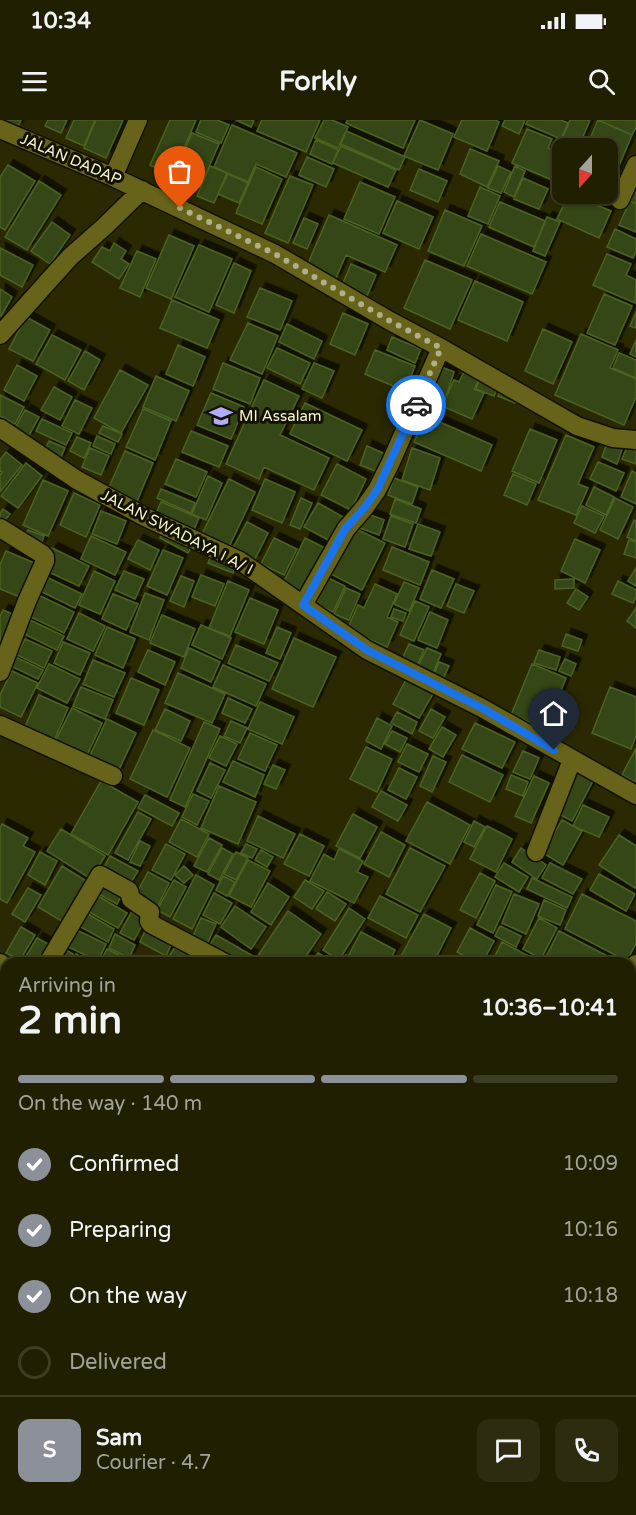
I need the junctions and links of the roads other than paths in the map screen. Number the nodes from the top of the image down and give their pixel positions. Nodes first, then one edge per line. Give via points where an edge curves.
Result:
1 (138, 120) edge
2 (0, 129) edge
3 (636, 165) edge
4 (113, 177) junction
5 (142, 190) junction
6 (620, 200) dead end
7 (0, 335) edge
8 (441, 348) junction
9 (0, 428) edge
10 (636, 440) edge
11 (0, 528) edge
12 (303, 605) junction
13 (0, 672) edge
14 (0, 725) edge
15 (572, 760) junction
16 (113, 776) dead end
17 (636, 795) edge
18 (536, 852) dead end
19 (52, 957) edge
20 (214, 957) edge

1 - 4 street
2 - 4 street, JALAN DADAP
3 - 6 street
4 - 5 street, JALAN DADAP
5 - 7 street via 70,257
5 - 8 street, JALAN DADAP via 275,254
8 - 10 street, JALAN DADAP via 577,426 613,438
8 - 12 street via 377,490 345,529
9 - 12 street, JALAN SWADAYA I A/ I via 76,480 240,561
11 - 13 street via 42,554 45,561
12 - 15 street, JALAN SWADAYA I A/ I via 367,650 482,708
14 - 16 street
15 - 17 street, JALAN SWADAYA I A/ I
15 - 18 street
19 - 20 street via 99,876 129,891 131,899 150,912 151,924

